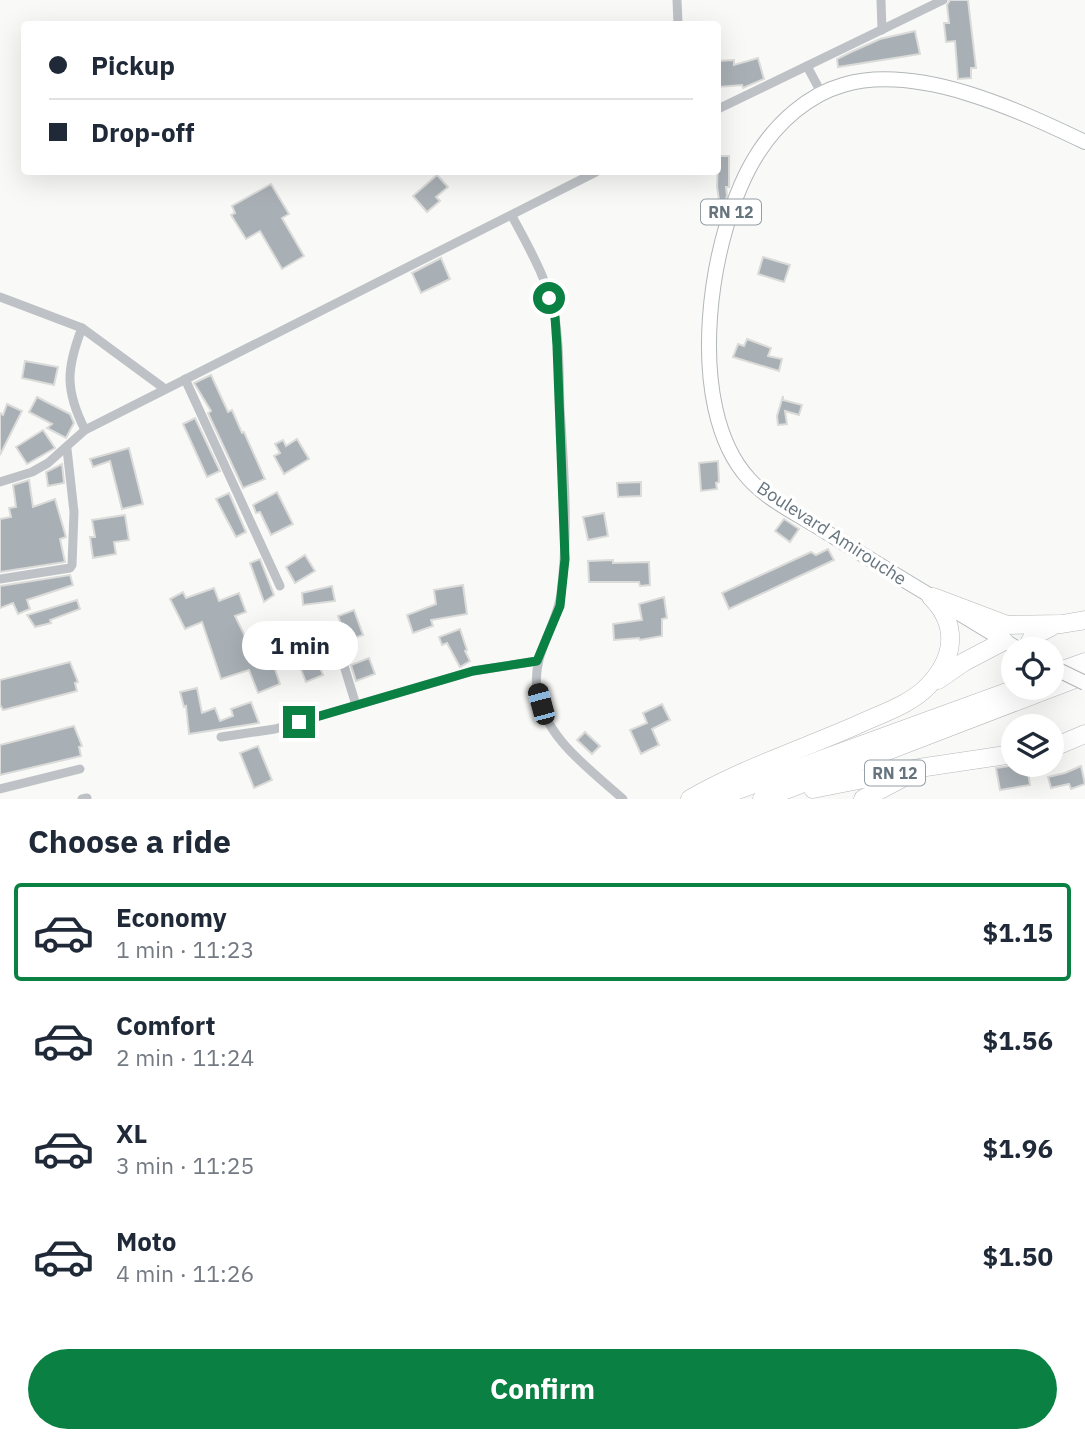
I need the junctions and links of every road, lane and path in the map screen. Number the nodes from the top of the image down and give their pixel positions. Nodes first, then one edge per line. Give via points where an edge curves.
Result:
1 (677, 0) edge
2 (881, 0) edge
3 (943, 0) edge
4 (678, 21) edge
5 (882, 30) junction
6 (807, 66) junction
7 (822, 94) junction
8 (721, 108) edge
9 (1085, 142) edge
10 (590, 175) edge
11 (512, 216) junction
12 (0, 297) edge
13 (82, 327) junction
14 (185, 379) junction
15 (165, 389) junction
16 (85, 430) junction
17 (66, 449) junction
18 (0, 482) edge
19 (0, 579) edge
20 (280, 586) dead end
21 (926, 593) junction
22 (1085, 620) edge
23 (1062, 624) junction
24 (333, 630) dead end
25 (1033, 637) edge
26 (1001, 638) edge
27 (1001, 649) edge
28 (537, 661) junction
29 (1085, 662) edge
30 (1064, 670) edge
31 (1064, 673) edge
32 (1085, 675) edge
33 (1085, 683) edge
34 (927, 687) junction
35 (1001, 694) edge
36 (356, 705) junction
37 (1085, 734) edge
38 (221, 737) dead end
39 (1064, 743) edge
40 (1085, 744) edge
41 (1064, 747) edge
42 (1001, 756) edge
43 (919, 768) junction
44 (80, 769) dead end
45 (842, 783) junction
46 (0, 789) edge
47 (770, 796) edge
48 (623, 799) edge
49 (690, 799) edge
50 (713, 799) edge
51 (825, 799) edge
52 (863, 799) edge

1 - 4 street
2 - 5 street
3 - 5 street
5 - 6 street
6 - 7 street
6 - 8 street
7 - 9 main road, Boulevard Amirouche / RN 12 via 844,85 911,80 1013,108
7 - 21 main road, Boulevard Amirouche / RN 12 via 785,119 758,153 734,202 714,274 709,355 713,401 724,441 749,479 786,507
10 - 11 street
11 - 14 street
11 - 28 street via 536,261 555,317 559,373 565,559 560,606
12 - 13 street
13 - 15 street
13 - 16 street via 68,378 73,405
14 - 15 street
14 - 20 street
15 - 16 street
16 - 17 street
17 - 18 street via 32,472
17 - 19 street via 74,512 72,565
21 - 23 highway via 1007,625
21 - 26 main road, Boulevard Amirouche / RN 12
21 - 34 highway, RN 12 via 950,624 951,646 947,660
22 - 23 highway
23 - 25 highway
24 - 36 street
27 - 34 highway via 964,662
28 - 36 street via 473,671
28 - 48 street via 536,688 550,723 572,754
29 - 30 highway
31 - 33 main road, bridge
32 - 47 highway
34 - 49 highway, RN 12 via 887,711
35 - 50 highway
36 - 38 street via 275,729
37 - 39 highway
40 - 41 highway
42 - 43 highway, RN 12
43 - 45 highway, RN 12
43 - 52 highway
44 - 46 street
45 - 47 highway, RN 12
45 - 51 highway

